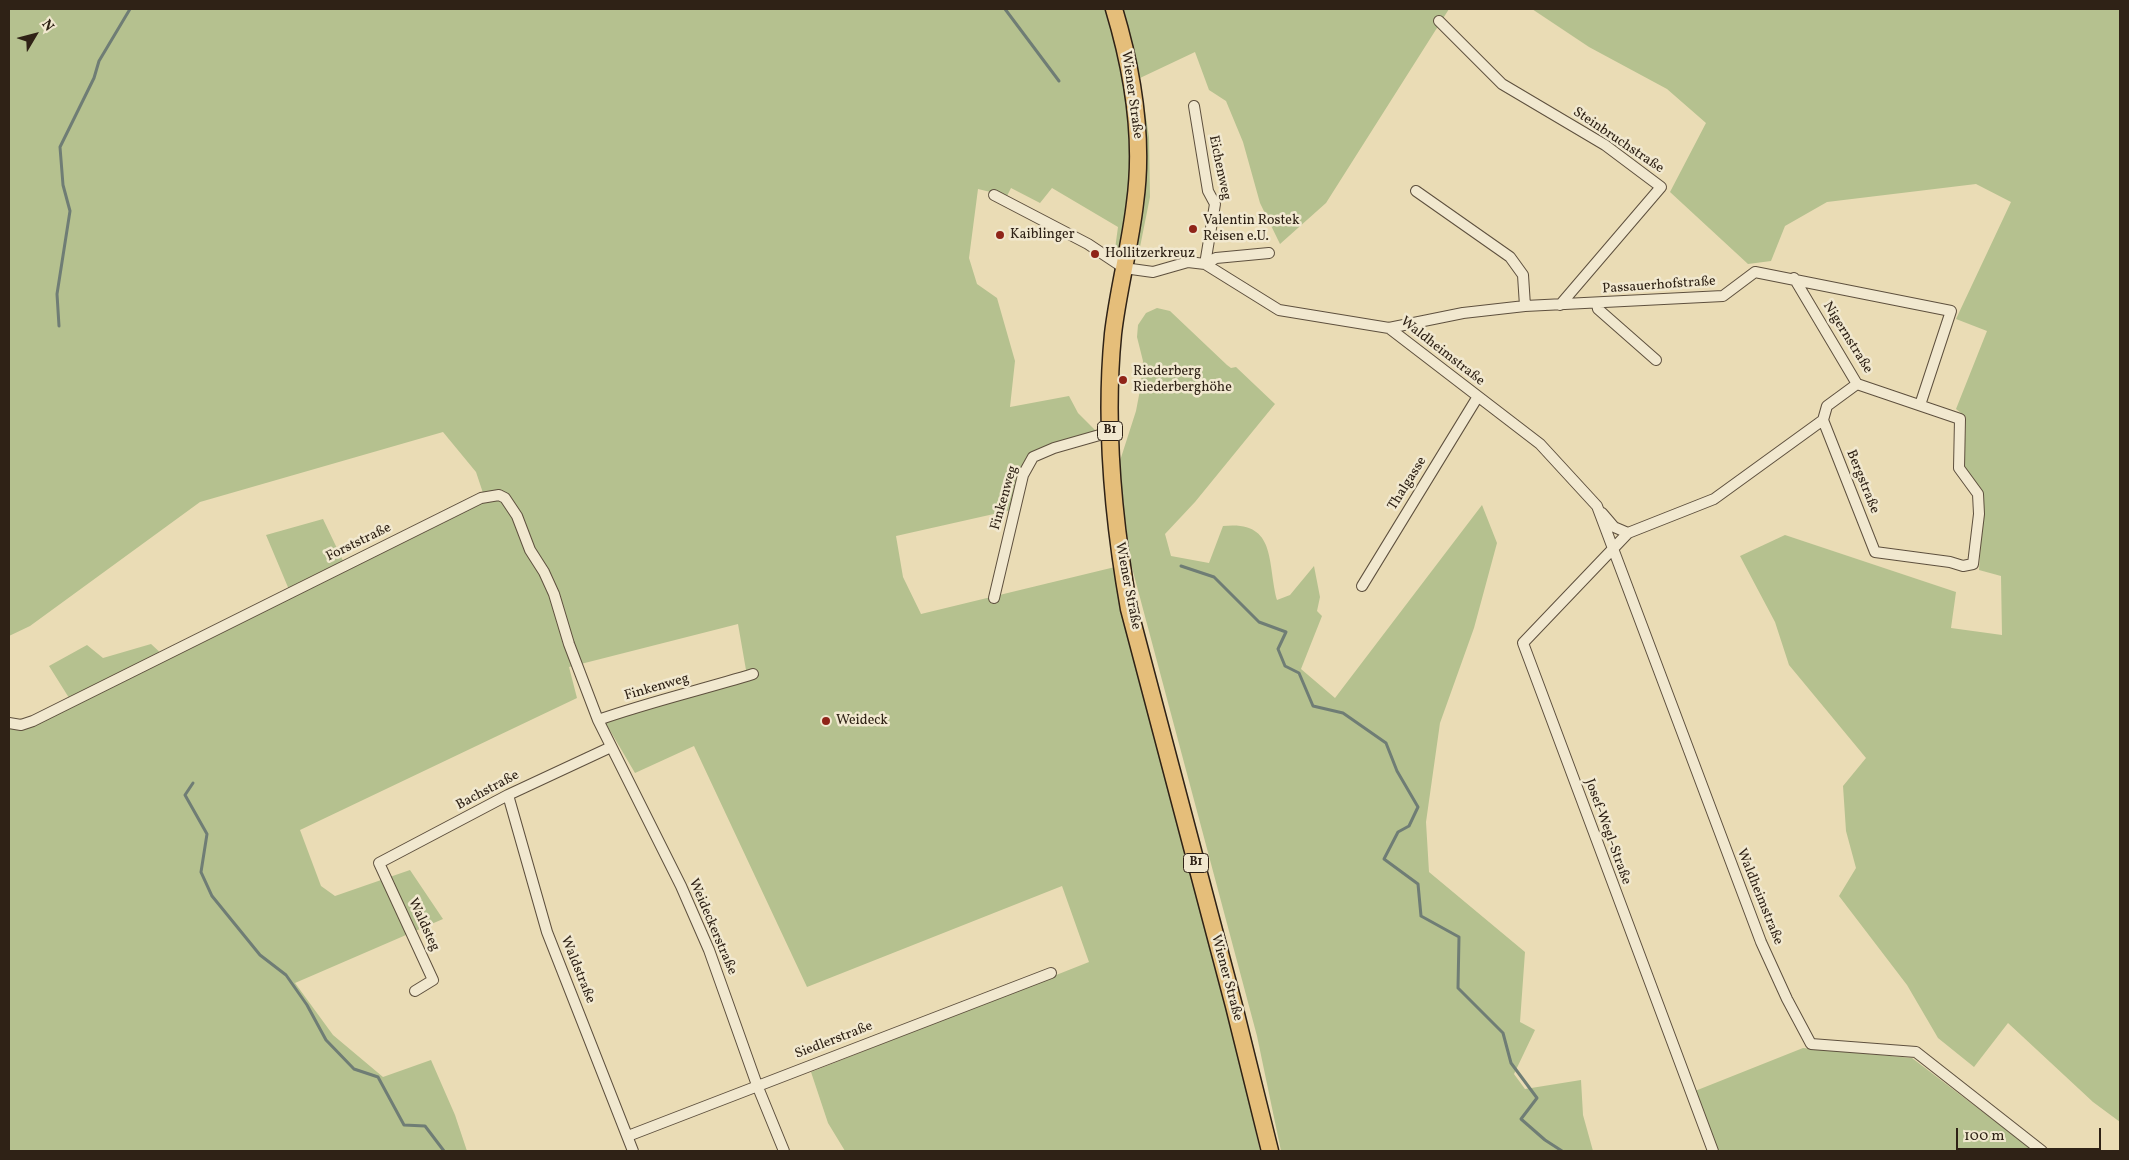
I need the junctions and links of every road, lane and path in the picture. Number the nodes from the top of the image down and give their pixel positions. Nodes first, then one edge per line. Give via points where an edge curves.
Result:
1 (1114, 9) edge
2 (1439, 21) dead end
3 (1194, 106) dead end
4 (1416, 191) dead end
5 (994, 195) dead end
6 (1269, 253) dead end
7 (1205, 264) junction
8 (1124, 268) junction
9 (1794, 278) junction
10 (1597, 304) junction
11 (1560, 305) junction
12 (1525, 306) junction
13 (1389, 328) junction
14 (1656, 360) dead end
15 (1857, 384) junction
16 (1477, 398) junction
17 (1920, 405) junction
18 (1960, 419) joint
19 (1823, 420) junction
20 (1110, 432) junction
21 (1596, 506) junction
22 (1628, 533) junction
23 (1612, 550) junction
24 (1362, 586) dead end
25 (994, 598) dead end
26 (753, 674) dead end
27 (598, 720) junction
28 (9, 724) edge
29 (611, 747) junction
30 (508, 795) junction
31 (379, 863) joint
32 (1051, 973) dead end
33 (415, 991) dead end
34 (757, 1085) junction
35 (628, 1136) junction
36 (633, 1151) edge
37 (784, 1151) edge
38 (1270, 1151) edge
39 (1713, 1151) edge
40 (2042, 1151) edge

1 - 8 main road, Wiener Straße / B1 via 1131,78 1138,130 1137,187
2 - 11 street, Steinbruchstraße via 1502,84 1605,145 1661,187
3 - 7 street, Eichenweg via 1208,192 1215,204
4 - 12 street via 1510,257 1523,275
5 - 8 street via 1070,234
6 - 7 street via 1216,258
7 - 8 street via 1188,262 1153,272
7 - 13 street, Waldheimstraße via 1279,310
8 - 20 main road, Wiener Straße / B1 via 1113,334
9 - 10 street, Passauerhofstraße via 1755,272 1723,296
9 - 15 street, Nigernstraße
9 - 17 street, Passauerhofstraße via 1951,311
10 - 11 street, Passauerhofstraße
10 - 14 street via 1598,309
11 - 12 street, Passauerhofstraße
12 - 13 street, Passauerhofstraße via 1463,313
13 - 16 street, Waldheimstraße
15 - 17 street, Nigernstraße
15 - 19 street via 1827,406
16 - 21 street, Waldheimstraße via 1540,444
16 - 24 street, Thalgasse
17 - 18 street, Nigernstraße
18 - 19 street, Bergstraße via 1958,468 1978,494 1973,564 1963,566 1875,552
19 - 22 street via 1714,499
20 - 25 street, Finkenweg via 1033,457 1023,476
20 - 38 main road, Wiener Straße / B1 via 1117,537 1129,609
21 - 22 street, Waldheimstraße via 1614,527
21 - 23 street, Waldheimstraße
22 - 23 street
23 - 39 street, Josef-Wegl-Straße via 1522,643
23 - 40 street, Waldheimstraße via 1761,942 1811,1044 1916,1052
26 - 27 street, Finkenweg
27 - 28 street, Forststraße via 551,587 530,550 517,516 506,498 498,495 481,498 33,721
27 - 29 street, Weideckerstraße
29 - 30 street, Bachstraße
29 - 34 street, Weideckerstraße via 681,886 709,950
30 - 31 street, Bachstraße
30 - 35 street, Waldstraße via 547,932
31 - 33 street, Waldsteg via 433,980
32 - 34 street, Siedlerstraße
34 - 35 street, Siedlerstraße
34 - 37 street, Weideckerstraße
35 - 36 street, Waldstraße

